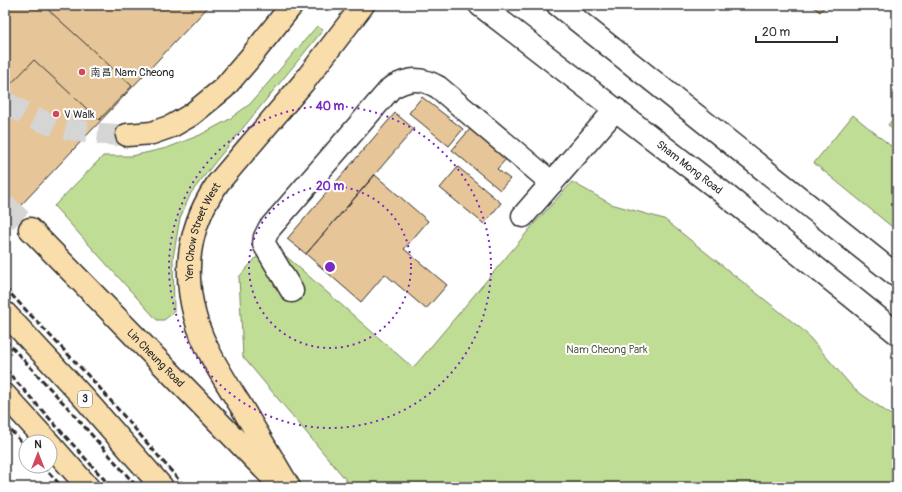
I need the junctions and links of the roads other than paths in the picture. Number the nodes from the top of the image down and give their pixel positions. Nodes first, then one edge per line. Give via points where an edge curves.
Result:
1 (292, 5) edge
2 (363, 5) edge
3 (480, 5) edge
4 (558, 5) edge
5 (616, 109) junction
6 (127, 135) tunnel mouth
7 (552, 183) junction
8 (523, 216) dead end
9 (30, 228) tunnel mouth
10 (897, 276) edge
11 (292, 291) dead end
12 (5, 314) edge
13 (897, 333) edge
14 (5, 395) edge
15 (41, 434) edge
16 (58, 453) edge
17 (88, 487) edge
18 (162, 487) edge
19 (282, 487) edge
20 (288, 487) edge

1 - 6 main road via 224,88 191,115 172,126 152,133
2 - 20 main road, Yen Chow Street West via 303,83 218,184 208,198 195,228 191,245 188,277 195,317 219,370
3 - 5 street, Sham Mong Road
4 - 10 street
5 - 7 street
5 - 13 street, Sham Mong Road
7 - 8 street
7 - 11 street via 438,87 428,81 401,83 391,88 269,229 264,244
9 - 19 main road, Lin Cheung Road
12 - 18 main road, 3 via 84,398
14 - 15 main road
16 - 17 main road

